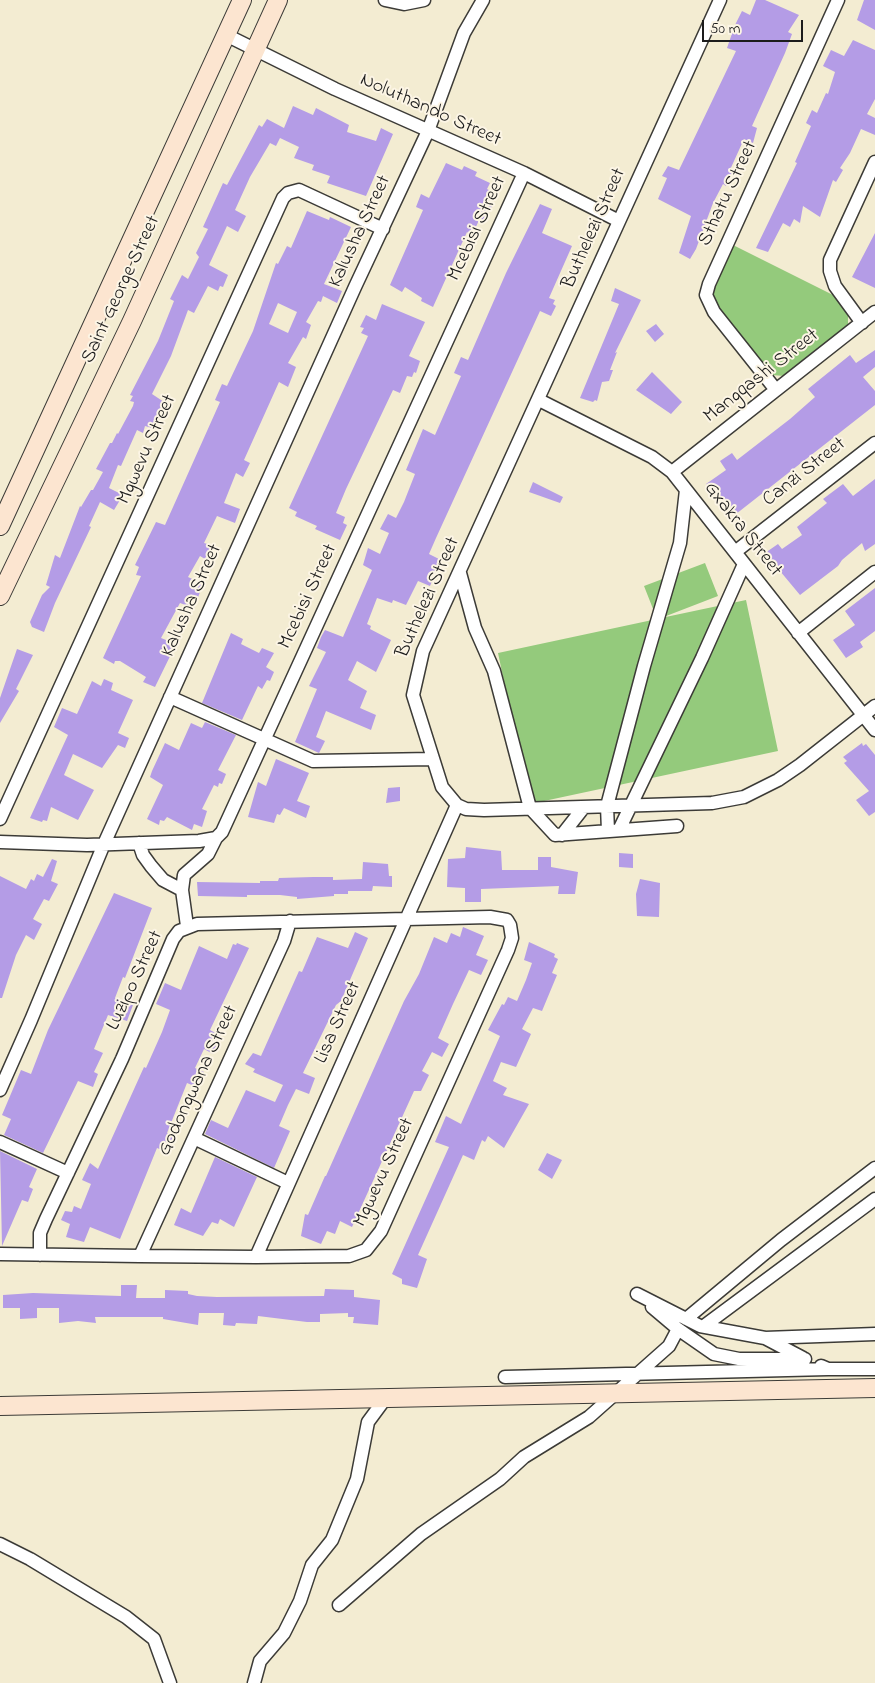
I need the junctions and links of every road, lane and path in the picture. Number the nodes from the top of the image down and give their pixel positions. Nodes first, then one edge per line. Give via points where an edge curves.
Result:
1 (242, 0) edge
2 (278, 0) edge
3 (385, 0) edge
4 (424, 0) edge
5 (483, 0) edge
6 (720, 0) edge
7 (838, 0) edge
8 (226, 35) junction
9 (255, 49) junction
10 (428, 130) junction
11 (875, 162) edge
12 (524, 173) junction
13 (619, 221) junction
14 (383, 229) junction
15 (875, 312) edge
16 (862, 323) junction
17 (776, 390) junction
18 (539, 400) junction
19 (875, 443) edge
20 (672, 472) junction
21 (686, 490) junction
22 (0, 526) edge
23 (735, 552) junction
24 (744, 564) junction
25 (875, 572) edge
26 (460, 573) junction
27 (0, 596) edge
28 (798, 633) junction
29 (170, 697) junction
30 (875, 706) edge
31 (863, 715) junction
32 (875, 730) edge
33 (263, 741) junction
34 (432, 759) junction
35 (457, 805) junction
36 (607, 806) junction
37 (633, 806) junction
38 (584, 807) junction
39 (530, 808) junction
40 (0, 819) edge
41 (677, 826) dead end
42 (614, 831) junction
43 (562, 835) junction
44 (216, 838) junction
45 (0, 842) edge
46 (139, 843) junction
47 (104, 844) junction
48 (182, 890) junction
49 (405, 920) junction
50 (290, 921) junction
51 (187, 926) junction
52 (0, 1090) edge
53 (194, 1138) junction
54 (0, 1142) edge
55 (875, 1168) edge
56 (68, 1173) junction
57 (288, 1183) junction
58 (875, 1200) edge
59 (0, 1254) edge
60 (40, 1255) junction
61 (140, 1256) junction
62 (256, 1257) junction
63 (682, 1324) junction
64 (704, 1326) junction
65 (875, 1334) edge
66 (766, 1338) junction
67 (805, 1360) junction
68 (875, 1368) edge
69 (828, 1369) junction
70 (636, 1374) junction
71 (506, 1377) dead end
72 (875, 1388) edge
73 (612, 1394) junction
74 (385, 1399) junction
75 (0, 1406) edge
76 (0, 1544) edge
77 (339, 1605) dead end
78 (170, 1683) edge
79 (254, 1683) edge

1 - 8 main road, Saint George Street
2 - 9 main road, Saint George Street
3 - 4 street via 404,4
5 - 10 street, Kalusha Street via 464,33
6 - 13 street, Buthelezi Street
7 - 17 street, Sthatu Street via 706,296 714,312
8 - 9 street, Noluthando Street
8 - 22 main road, Saint George Street
9 - 10 street, Noluthando Street
9 - 27 main road, Saint George Street via 132,321
10 - 12 street, Noluthando Street
10 - 14 street, Kalusha Street
11 - 16 street via 830,260 835,286
12 - 13 street, Noluthando Street
12 - 33 street, Mcebisi Street
13 - 18 street, Buthelezi Street
14 - 29 street, Kalusha Street
14 - 40 street, Mgwevu Street via 299,190 283,198
15 - 16 street, Mangqashi Street
16 - 17 street, Mangqashi Street
17 - 20 street, Mangqashi Street
18 - 20 street, Gxakra Street via 652,456
18 - 26 street, Buthelezi Street
19 - 23 street, Canzi Street
20 - 21 street, Gxakra Street
21 - 23 street, Gxakra Street
21 - 36 street via 680,543
23 - 24 street, Gxakra Street
24 - 28 street, Gxakra Street
24 - 37 street
25 - 28 street
26 - 34 street, Buthelezi Street via 423,651 415,681 413,695
26 - 39 street via 475,628 494,671
28 - 31 street, Gxakra Street
29 - 33 street
29 - 47 street, Kalusha Street
30 - 31 street
31 - 32 street, Gxakra Street
31 - 37 street via 800,765 744,798 712,804
33 - 34 street via 320,763
33 - 44 street, Mcebisi Street via 230,815
34 - 35 street, Buthelezi Street via 442,787
35 - 39 street via 484,810
35 - 49 street, Lisa Street
36 - 37 street
36 - 38 street
36 - 42 street
37 - 42 street
38 - 39 street
38 - 43 street
39 - 43 street via 555,835
41 - 42 street
42 - 43 street
44 - 46 street via 199,842
44 - 48 street, Mcebisi Street via 208,854 186,871
45 - 47 street
46 - 47 street
46 - 48 street via 143,855 163,880
47 - 52 street, Kalusha Street
48 - 51 street
49 - 50 street, Luzipo Street
49 - 57 street, Lisa Street
49 - 62 street, Mgwevu Street via 500,918 510,925 512,938 373,1244 349,1256
50 - 51 street, Luzipo Street
50 - 53 street, Godongwana Street via 284,941
51 - 56 street, Luzipo Street via 173,939 122,1059
53 - 57 street
53 - 61 street, Godongwana Street
54 - 56 street
55 - 63 street via 781,1240
56 - 60 street, Luzipo Street via 40,1233
57 - 62 street, Lisa Street
58 - 64 street
59 - 60 street, Mgwevu Street
60 - 61 street, Mgwevu Street
61 - 62 street, Mgwevu Street
63 - 64 street
63 - 67 street via 714,1354 739,1359
63 - 70 street via 669,1346
64 - 66 street
65 - 66 street
66 - 67 street
67 - 69 street
68 - 69 street
69 - 70 street
70 - 71 street
70 - 73 street
72 - 73 main road
73 - 74 main road
73 - 77 street via 589,1417 524,1457 500,1479 421,1534
74 - 75 main road
74 - 79 street via 368,1422 357,1479 332,1540 312,1565 300,1601 284,1633 260,1661
76 - 78 street via 86,1593 154,1638

